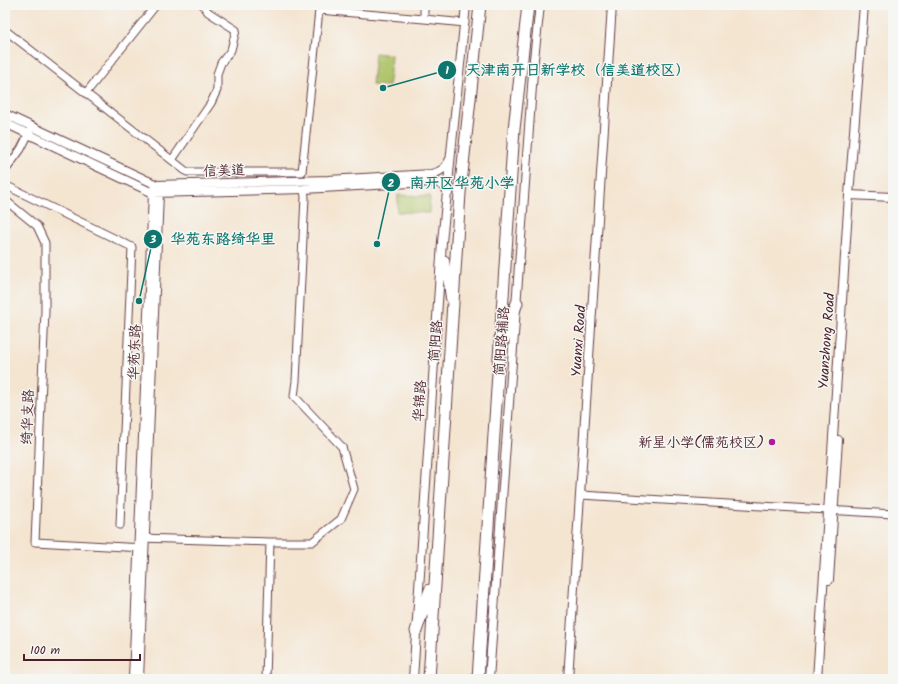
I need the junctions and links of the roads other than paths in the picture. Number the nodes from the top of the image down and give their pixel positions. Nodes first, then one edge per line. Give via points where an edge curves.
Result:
1 (156, 5) edge
2 (203, 5) edge
3 (424, 5) edge
4 (466, 5) edge
5 (480, 5) edge
6 (528, 5) edge
7 (540, 5) edge
8 (612, 5) edge
9 (864, 5) edge
10 (868, 5) edge
11 (424, 19) junction
12 (465, 23) junction
13 (5, 30) edge
14 (86, 93) junction
15 (5, 114) edge
16 (5, 124) edge
17 (32, 127) junction
18 (28, 135) junction
19 (451, 156) junction
20 (172, 160) junction
21 (5, 171) edge
22 (5, 184) edge
23 (157, 185) junction
24 (140, 187) junction
25 (304, 189) junction
26 (156, 193) junction
27 (448, 193) junction
28 (851, 195) junction
29 (893, 197) edge
30 (5, 200) edge
31 (153, 205) junction
32 (442, 242) junction
33 (517, 303) junction
34 (452, 314) junction
35 (499, 355) junction
36 (581, 495) junction
37 (830, 511) junction
38 (893, 514) edge
39 (120, 525) dead end
40 (142, 538) junction
41 (270, 542) junction
42 (142, 548) junction
43 (435, 576) junction
44 (416, 631) junction
45 (133, 679) edge
46 (139, 679) edge
47 (266, 679) edge
48 (413, 679) edge
49 (429, 679) edge
50 (478, 679) edge
51 (490, 679) edge
52 (568, 679) edge
53 (816, 679) edge
54 (822, 679) edge

1 - 14 street
2 - 20 street via 208,12 236,30 231,50 221,63 217,74 217,90 211,103
3 - 11 street
4 - 12 street, 华锦路
5 - 34 highway, 简阳路 via 460,193
6 - 35 highway via 514,129
7 - 33 street, 简阳路辅路
8 - 36 street, Yuanxi Road
9 - 28 street, Yuanzhong Road
10 - 28 street, Yuanzhong Road
11 - 12 street
11 - 20 street via 319,10 302,172 187,172
12 - 19 street, 华锦路
13 - 14 street
14 - 20 street
15 - 17 street, 信美道
16 - 18 street, 信美道
17 - 18 street
17 - 23 street, 信美道
18 - 21 street
18 - 24 street, 信美道
19 - 23 street, 信美道 via 441,171 432,174
19 - 27 street, 华锦路
22 - 39 street via 132,247
23 - 26 street, 华苑东路
24 - 26 street, 信美道
24 - 31 street via 149,195
25 - 26 street, 信美道
25 - 27 street, 信美道 via 438,182
25 - 41 street via 294,396 342,447 354,489 341,520 312,542
26 - 31 street, 华苑东路
26 - 40 street, 华苑东路
27 - 32 street, 华锦路
28 - 29 street
28 - 37 street, Yuanzhong Road
30 - 42 street, 绮华支路 via 37,226 45,243 45,311 35,542
31 - 40 street, 华苑东路
32 - 34 street
32 - 44 street, 华锦路
33 - 35 highway
33 - 51 street, 简阳路辅路
34 - 43 highway, 简阳路
35 - 50 highway
36 - 37 street
36 - 52 street, Yuanxi Road
37 - 38 street
37 - 53 street, Yuanzhong Road
37 - 54 street, Yuanzhong Road
40 - 41 street
40 - 42 street, 华苑东路
41 - 47 street
42 - 45 street, 华苑东路
42 - 46 street, 华苑东路
43 - 44 highway
43 - 49 highway, 简阳路
44 - 48 street, 华锦路

